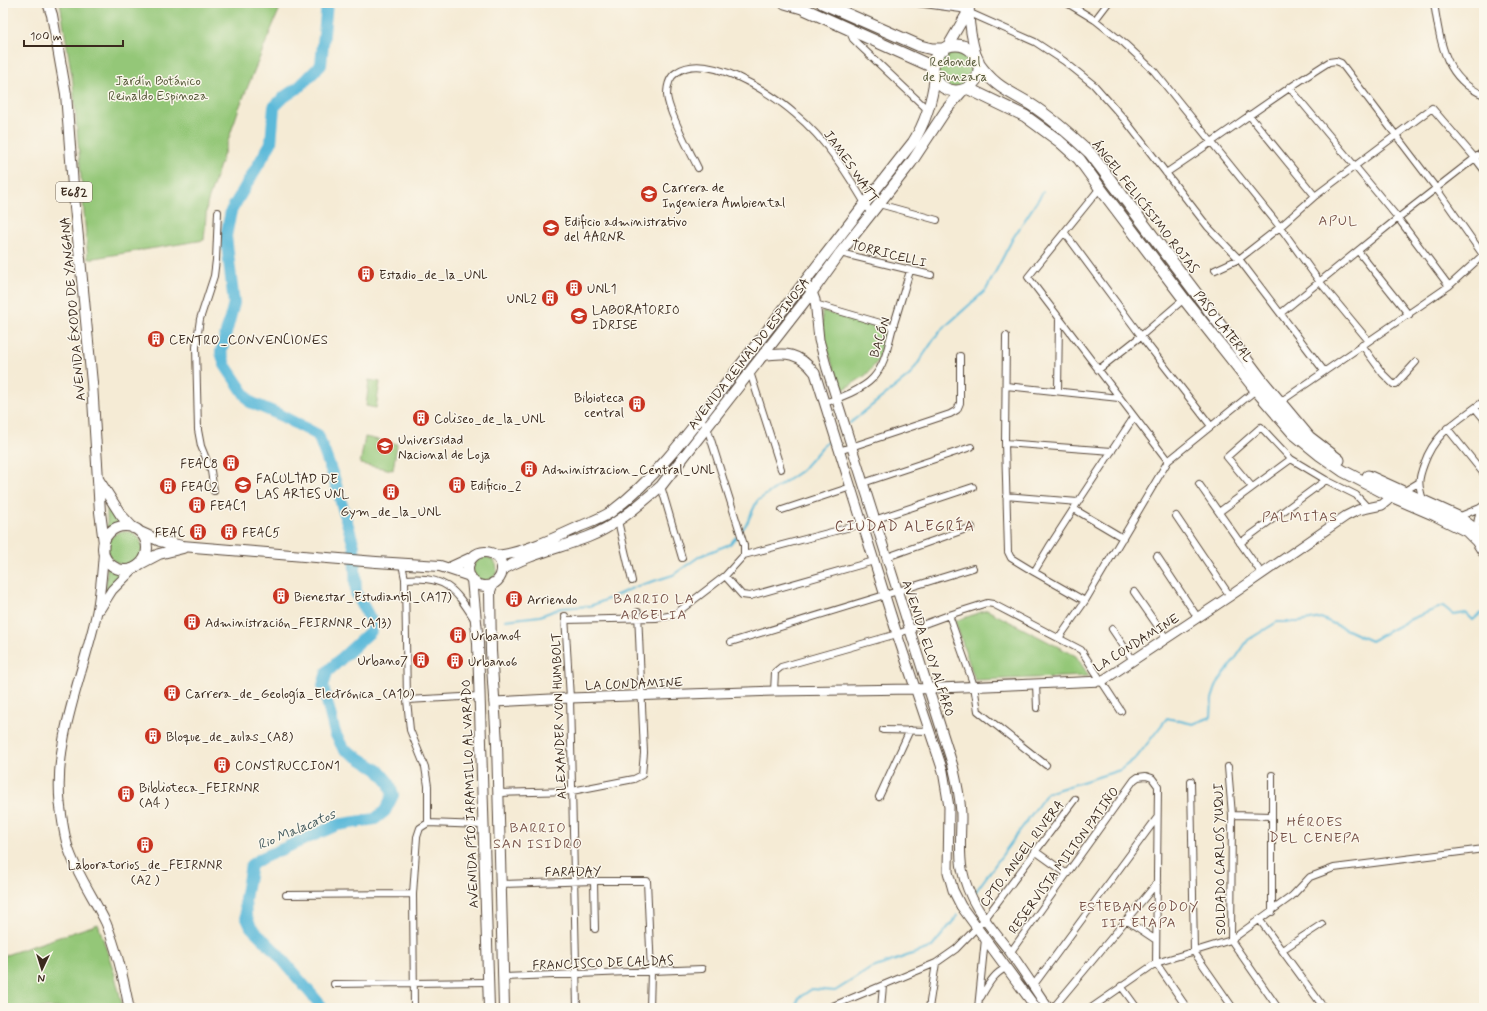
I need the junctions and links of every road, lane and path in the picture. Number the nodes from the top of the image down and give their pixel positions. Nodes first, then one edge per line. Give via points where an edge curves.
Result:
1 (48, 3) edge
2 (785, 3) edge
3 (917, 3) edge
4 (1067, 3) edge
5 (1108, 3) edge
6 (1434, 3) edge
7 (829, 4) edge
8 (969, 7) edge
9 (1095, 20) junction
10 (848, 28) junction
11 (946, 48) junction
12 (978, 60) junction
13 (934, 72) junction
14 (1289, 87) junction
15 (965, 89) junction
16 (1484, 95) edge
17 (928, 110) junction
18 (1249, 115) junction
19 (1395, 136) junction
20 (1211, 143) junction
21 (917, 145) junction
22 (1484, 151) edge
23 (1475, 158) junction
24 (1355, 166) junction
25 (698, 168) dead end
26 (1484, 170) edge
27 (1166, 173) junction
28 (1100, 188) junction
29 (1436, 188) junction
30 (1315, 196) junction
31 (865, 203) junction
32 (879, 204) junction
33 (218, 212) dead end
34 (871, 214) junction
35 (1398, 218) junction
36 (937, 220) dead end
37 (1280, 227) junction
38 (1065, 233) junction
39 (1358, 251) junction
40 (840, 253) junction
41 (1484, 254) edge
42 (1239, 259) junction
43 (1215, 270) dead end
44 (910, 271) junction
45 (931, 276) dead end
46 (1319, 281) junction
47 (804, 282) junction
48 (1449, 286) junction
49 (812, 292) junction
50 (1184, 299) junction
51 (815, 304) junction
52 (1281, 314) junction
53 (1409, 315) junction
54 (1059, 318) junction
55 (894, 327) junction
56 (1006, 336) dead end
57 (1141, 336) junction
58 (1368, 340) junction
59 (1362, 345) junction
60 (762, 356) junction
61 (960, 356) dead end
62 (1416, 362) dead end
63 (1098, 370) junction
64 (1324, 371) junction
65 (750, 372) junction
66 (1006, 386) junction
67 (1256, 390) junction
68 (1058, 391) junction
69 (1119, 398) junction
70 (836, 399) junction
71 (1484, 401) edge
72 (1280, 402) junction
73 (824, 403) junction
74 (1475, 408) junction
75 (1134, 417) junction
76 (700, 418) junction
77 (1484, 419) edge
78 (1211, 426) junction
79 (707, 428) junction
80 (1447, 428) junction
81 (1005, 442) junction
82 (852, 447) junction
83 (971, 447) dead end
84 (839, 451) junction
85 (1112, 452) junction
86 (1291, 459) junction
87 (1168, 461) junction
88 (781, 469) dead end
89 (1484, 474) edge
90 (97, 478) junction
91 (1326, 480) junction
92 (863, 482) junction
93 (1418, 483) junction
94 (1199, 484) dead end
95 (661, 486) junction
96 (851, 487) junction
97 (973, 487) dead end
98 (1252, 487) junction
99 (214, 491) dead end
100 (1397, 492) junction
101 (1006, 496) junction
102 (1423, 500) junction
103 (1078, 502) junction
104 (1482, 507) edge
105 (1368, 508) junction
106 (1074, 509) junction
107 (782, 510) dead end
108 (1219, 512) junction
109 (1176, 516) dead end
110 (1458, 517) junction
111 (875, 519) junction
112 (618, 521) junction
113 (862, 524) junction
114 (972, 527) dead end
115 (137, 530) junction
116 (1480, 532) edge
117 (1123, 538) junction
118 (1240, 543) junction
119 (104, 545) junction
120 (194, 548) junction
121 (1484, 552) edge
122 (744, 555) junction
123 (496, 556) junction
124 (1157, 556) dead end
125 (473, 557) junction
126 (887, 557) junction
127 (682, 558) dead end
128 (874, 561) junction
129 (402, 564) junction
130 (136, 566) junction
131 (448, 568) junction
132 (973, 568) dead end
133 (502, 570) junction
134 (1034, 572) junction
135 (1262, 574) junction
136 (725, 576) junction
137 (405, 578) junction
138 (471, 578) junction
139 (632, 581) dead end
140 (493, 583) junction
141 (898, 591) junction
142 (1134, 592) dead end
143 (885, 596) junction
144 (1230, 596) junction
145 (1085, 601) junction
146 (639, 615) junction
147 (949, 615) junction
148 (96, 616) junction
149 (1198, 618) junction
150 (477, 624) junction
151 (1112, 629) dead end
152 (910, 630) junction
153 (897, 634) junction
154 (1059, 638) junction
155 (1166, 638) junction
156 (731, 642) dead end
157 (478, 651) junction
158 (491, 651) junction
159 (1133, 660) junction
160 (1102, 682) junction
161 (1036, 684) junction
162 (974, 686) junction
163 (929, 688) junction
164 (915, 689) junction
165 (774, 691) junction
166 (480, 696) junction
167 (642, 696) junction
168 (570, 698) junction
169 (407, 700) junction
170 (494, 702) junction
171 (1037, 708) dead end
172 (1121, 711) dead end
173 (883, 730) dead end
174 (910, 730) junction
175 (929, 730) junction
176 (481, 743) junction
177 (497, 743) junction
178 (1046, 765) dead end
179 (1228, 767) dead end
180 (1272, 775) dead end
181 (1191, 781) dead end
182 (572, 791) junction
183 (498, 793) junction
184 (879, 797) dead end
185 (1075, 799) dead end
186 (1232, 815) junction
187 (1272, 816) junction
188 (949, 817) junction
189 (961, 817) junction
190 (1156, 819) junction
191 (428, 823) junction
192 (482, 825) junction
193 (483, 840) junction
194 (498, 840) junction
195 (1484, 849) edge
196 (1035, 851) junction
197 (1067, 874) junction
198 (574, 881) junction
199 (594, 881) junction
200 (1157, 883) junction
201 (500, 884) junction
202 (413, 894) junction
203 (286, 895) dead end
204 (1272, 912) junction
205 (1259, 919) junction
206 (984, 920) junction
207 (1126, 920) junction
208 (1322, 924) dead end
209 (595, 929) dead end
210 (977, 929) junction
211 (501, 934) junction
212 (486, 935) junction
213 (985, 939) junction
214 (1156, 940) junction
215 (1231, 940) junction
216 (1282, 950) junction
217 (1194, 952) junction
218 (1010, 953) junction
219 (1156, 963) junction
220 (936, 964) junction
221 (1006, 968) junction
222 (702, 969) dead end
223 (651, 972) junction
224 (576, 974) junction
225 (504, 977) junction
226 (414, 982) junction
227 (488, 982) junction
228 (334, 984) dead end
229 (883, 986) junction
230 (1033, 986) junction
231 (1121, 986) junction
232 (979, 1000) junction
233 (1029, 1003) edge
234 (831, 1007) edge
235 (1093, 1007) edge
236 (129, 1008) edge
237 (414, 1008) edge
238 (489, 1008) edge
239 (504, 1008) edge
240 (577, 1008) edge
241 (650, 1008) edge
242 (881, 1008) edge
243 (929, 1008) edge
244 (978, 1008) edge
245 (1036, 1008) edge
246 (1048, 1008) edge
247 (1053, 1008) edge
248 (1137, 1008) edge
249 (1187, 1008) edge
250 (1233, 1008) edge
251 (1278, 1008) edge
252 (1324, 1008) edge

1 - 90 main road, AVENIDA ÉXODO DE YANGANA / E682 via 66,94 92,383
2 - 10 highway
3 - 8 street via 961,9
4 - 9 street
5 - 9 street
6 - 16 street via 1444,54 1455,73 1467,86
7 - 11 highway via 920,46 932,49
8 - 11 street
8 - 12 street
8 - 27 street via 974,15 1035,42 1064,61 1094,86 1126,120
9 - 20 street via 1154,71
10 - 13 highway
10 - 17 street via 854,41
11 - 12 highway via 953,45 963,46
11 - 13 highway via 938,53 934,60
12 - 15 highway via 978,74 972,84
12 - 72 highway, ÁNGEL FELICÍSIMO ROJAS via 990,78 1004,90 1030,104 1064,128 1090,153
13 - 15 highway via 943,87 956,91
13 - 17 main road, AVENIDA REINALDO ESPINOSA
14 - 18 street
14 - 19 street via 1329,62 1339,62
14 - 24 street
15 - 21 main road, AVENIDA REINALDO ESPINOSA
15 - 28 highway, PASO LATERAL via 1025,116 1079,159
17 - 21 main road, AVENIDA REINALDO ESPINOSA
18 - 20 street
18 - 30 street
19 - 23 street via 1432,108
19 - 24 street
19 - 29 street
20 - 27 street
20 - 37 street
21 - 31 main road, AVENIDA REINALDO ESPINOSA
21 - 32 main road, AVENIDA REINALDO ESPINOSA via 911,163
22 - 23 street
23 - 26 street
23 - 29 street
24 - 30 street
24 - 35 street
25 - 31 street, JAMES WATT via 671,111 667,98 668,85 670,78 681,69 708,66 734,75 794,112 830,149
27 - 42 street via 1208,227
28 - 38 street
28 - 50 highway, PASO LATERAL
29 - 35 street
29 - 41 street
30 - 37 street
31 - 34 street, JAMES WATT
31 - 47 main road, AVENIDA REINALDO ESPINOSA
32 - 34 main road, AVENIDA REINALDO ESPINOSA
32 - 36 street, JAMES WATT
33 - 99 street via 214,276 200,319 196,347 198,430
34 - 40 main road, AVENIDA REINALDO ESPINOSA
35 - 39 street
35 - 48 street
37 - 42 street
37 - 46 street
38 - 54 street via 1028,277
38 - 57 street
39 - 46 street
39 - 53 street
40 - 44 street, TORRICELLI
40 - 49 main road, AVENIDA REINALDO ESPINOSA
41 - 48 street
42 - 43 street
42 - 52 street
44 - 45 street, TORRICELLI
44 - 55 street, BACÓN
46 - 52 street
46 - 58 street
47 - 49 street, AVENIDA ELOY ALFARO
47 - 76 main road, AVENIDA REINALDO ESPINOSA
48 - 53 street
49 - 51 street, AVENIDA ELOY ALFARO
49 - 60 main road, AVENIDA REINALDO ESPINOSA
50 - 57 street
50 - 67 highway, PASO LATERAL
51 - 55 street
51 - 70 street, AVENIDA ELOY ALFARO via 819,340
52 - 64 street
53 - 58 street
54 - 63 street
54 - 68 street
55 - 70 street, BACÓN via 882,364 873,379
56 - 66 street
57 - 63 street
57 - 78 street
58 - 59 street
59 - 62 street via 1382,374 1393,384 1396,384
59 - 64 street
60 - 65 main road, AVENIDA REINALDO ESPINOSA
60 - 73 street, AVENIDA ELOY ALFARO via 778,353 798,357 806,362 814,373
61 - 82 street via 960,403 957,410
63 - 69 street
64 - 72 street
65 - 79 main road, AVENIDA REINALDO ESPINOSA
65 - 88 street
66 - 68 street
66 - 81 street
67 - 78 street
67 - 100 highway, PASO LATERAL via 1293,433 1320,456 1343,471
68 - 69 street
69 - 75 street
70 - 73 street, BACÓN
70 - 82 street, AVENIDA ELOY ALFARO
71 - 74 street
72 - 100 highway, ÁNGEL FELICÍSIMO ROJAS via 1310,437 1337,459
73 - 84 street, AVENIDA ELOY ALFARO
74 - 77 street
74 - 80 street
75 - 85 street
75 - 87 street
76 - 79 street
76 - 123 main road, AVENIDA REINALDO ESPINOSA via 652,475 610,513 555,538
78 - 87 street
79 - 95 main road, AVENIDA REINALDO ESPINOSA
79 - 122 street via 744,545
80 - 89 street
80 - 93 street via 1428,452
81 - 85 street
81 - 101 street
82 - 84 street
82 - 92 street, AVENIDA ELOY ALFARO
83 - 92 street
84 - 96 street, AVENIDA ELOY ALFARO
85 - 103 street
86 - 91 street
86 - 98 street
86 - 98 street via 1261,428 1227,457
87 - 117 street
90 - 115 main road, E682 via 121,515
90 - 119 main road, AVENIDA ÉXODO DE YANGANA / E682
91 - 105 street via 1356,495
91 - 118 street
92 - 111 street, AVENIDA ELOY ALFARO
93 - 100 street
93 - 102 street
94 - 108 street
95 - 112 main road, AVENIDA REINALDO ESPINOSA
95 - 127 street
96 - 107 street
96 - 113 street, AVENIDA ELOY ALFARO
97 - 111 street
98 - 108 street
100 - 102 highway, ÁNGEL FELICÍSIMO ROJAS
100 - 105 street, LA CONDAMINE via 1379,506
100 - 121 highway, PASO LATERAL via 1467,531
101 - 103 street
101 - 134 street via 1009,555
102 - 110 highway, ÁNGEL FELICÍSIMO ROJAS
103 - 106 street
104 - 110 street
104 - 116 street
105 - 135 street, LA CONDAMINE via 1346,516
106 - 117 street
106 - 134 street
108 - 118 street
109 - 144 street
110 - 116 highway, ÁNGEL FELICÍSIMO ROJAS
111 - 113 street
111 - 126 street, AVENIDA ELOY ALFARO
112 - 133 main road, AVENIDA REINALDO ESPINOSA via 598,533
112 - 139 street
113 - 122 street
113 - 128 street, AVENIDA ELOY ALFARO
114 - 126 street
115 - 119 main road via 123,526 114,530
115 - 120 main road via 166,542
115 - 130 main road, E682 via 146,540 147,547 145,557
117 - 145 street
118 - 135 street
119 - 130 main road, E682 via 107,559 113,566 125,569
119 - 148 street, E682
120 - 129 main road
120 - 130 main road via 159,554
122 - 136 street
123 - 125 main road via 483,552
123 - 133 main road
124 - 149 street
125 - 131 main road
125 - 138 main road via 468,568
126 - 141 street, AVENIDA ELOY ALFARO
128 - 136 street via 750,596 742,595
128 - 143 street, AVENIDA ELOY ALFARO
129 - 131 main road
129 - 137 street
130 - 148 street, E682 via 112,590
131 - 138 main road
132 - 141 street
133 - 140 main road via 499,579
134 - 145 street
135 - 144 street, LA CONDAMINE
136 - 146 street via 674,615 656,618
137 - 150 street via 428,579 448,586 454,590
137 - 169 street
138 - 140 main road via 482,585
138 - 150 main road, AVENIDA PÍO JARAMILLO ALVARADO
140 - 158 main road via 490,591
141 - 143 street
141 - 152 street, AVENIDA ELOY ALFARO
142 - 155 street
143 - 153 street, AVENIDA ELOY ALFARO
143 - 156 street
144 - 149 street, LA CONDAMINE
145 - 154 street
146 - 167 street
146 - 168 street, ALEXANDER VON HUMBOLT via 565,618
147 - 152 street
147 - 154 street via 990,603
147 - 162 street
148 - 236 street, E682 via 67,722 59,774 60,802 70,853 106,924 122,972
149 - 155 street, LA CONDAMINE
150 - 157 main road, AVENIDA PÍO JARAMILLO ALVARADO
151 - 159 street
152 - 153 street
152 - 163 street, AVENIDA ELOY ALFARO
153 - 164 street, AVENIDA ELOY ALFARO
153 - 165 street via 781,667 775,672
154 - 160 street via 1081,650
155 - 159 street, LA CONDAMINE
157 - 158 main road
157 - 166 main road, AVENIDA PÍO JARAMILLO ALVARADO
158 - 170 main road
159 - 160 street, LA CONDAMINE
160 - 161 street, LA CONDAMINE
160 - 172 street
161 - 162 street, LA CONDAMINE
161 - 171 street
162 - 163 street, LA CONDAMINE
162 - 178 street via 978,711
163 - 164 street, LA CONDAMINE
163 - 189 street, AVENIDA ELOY ALFARO via 959,789
164 - 165 street, LA CONDAMINE
164 - 175 street, AVENIDA ELOY ALFARO
165 - 167 street, LA CONDAMINE
166 - 169 street
166 - 176 main road, AVENIDA PÍO JARAMILLO ALVARADO
167 - 168 street, LA CONDAMINE
167 - 182 street via 644,752 643,772 639,778
168 - 170 street, LA CONDAMINE
168 - 182 street, ALEXANDER VON HUMBOLT
169 - 191 street via 410,730 425,766
170 - 177 main road
173 - 174 street
174 - 175 street
174 - 184 street
175 - 188 street, AVENIDA ELOY ALFARO via 947,788
176 - 177 main road
176 - 192 main road, AVENIDA PÍO JARAMILLO ALVARADO
177 - 183 main road
179 - 186 street, SOLDADO CARLOS YUQUI
180 - 187 street
181 - 217 street
182 - 183 street
182 - 198 street, ALEXANDER VON HUMBOLT
183 - 194 main road
185 - 196 street, CPTO. ANGEL RIVERA
186 - 187 street
186 - 215 street, SOLDADO CARLOS YUQUI
187 - 204 street
188 - 189 street
188 - 210 street, AVENIDA ELOY ALFARO via 948,872 961,906
189 - 206 street, AVENIDA ELOY ALFARO via 962,868 971,897
190 - 197 street, RESERVISTA MILTON PATIÑO via 1156,781 1146,776 1138,777
190 - 200 street
190 - 230 street
191 - 192 street
191 - 202 street via 420,828 416,837
192 - 193 main road, AVENIDA PÍO JARAMILLO ALVARADO
193 - 194 main road
193 - 212 main road, AVENIDA PÍO JARAMILLO ALVARADO
194 - 201 main road
195 - 204 street via 1334,868 1306,880 1292,896
196 - 197 street
196 - 206 street, CPTO. ANGEL RIVERA
197 - 218 street, RESERVISTA MILTON PATIÑO
198 - 199 street, FARADAY
198 - 201 street, FARADAY
198 - 224 street, ALEXANDER VON HUMBOLT
199 - 209 street
199 - 223 street, FARADAY via 647,881
200 - 207 street
200 - 214 street
201 - 211 main road
202 - 203 street
202 - 226 street
204 - 205 street
205 - 215 street
205 - 216 street
206 - 210 street, CPTO. ANGEL RIVERA
206 - 218 street, AVENIDA ELOY ALFARO
207 - 214 street
207 - 247 street
208 - 216 street
210 - 213 street, AVENIDA ELOY ALFARO
210 - 220 street, CPTO. ANGEL RIVERA
211 - 212 main road
211 - 225 main road
212 - 227 main road, AVENIDA PÍO JARAMILLO ALVARADO
213 - 221 street, AVENIDA ELOY ALFARO
213 - 232 street
214 - 219 street
215 - 217 street
215 - 251 street, SOLDADO CARLOS YUQUI
216 - 252 street
217 - 219 street
217 - 250 street
218 - 230 street, AVENIDA ELOY ALFARO
219 - 231 street
219 - 249 street
220 - 229 street, CPTO. ANGEL RIVERA
220 - 243 street
221 - 232 street via 993,977
221 - 233 street, AVENIDA ELOY ALFARO
222 - 223 street, FRANCISCO DE CALDAS
223 - 224 street, FRANCISCO DE CALDAS
223 - 241 street
224 - 225 street, FRANCISCO DE CALDAS
224 - 240 street, ALEXANDER VON HUMBOLT
225 - 239 main road
226 - 227 street
226 - 228 street
226 - 237 street
227 - 238 main road, AVENIDA PÍO JARAMILLO ALVARADO
229 - 234 street, CPTO. ANGEL RIVERA
229 - 242 street
230 - 246 street, AVENIDA ELOY ALFARO
231 - 235 street
231 - 248 street
232 - 244 street
233 - 245 street, AVENIDA ELOY ALFARO

